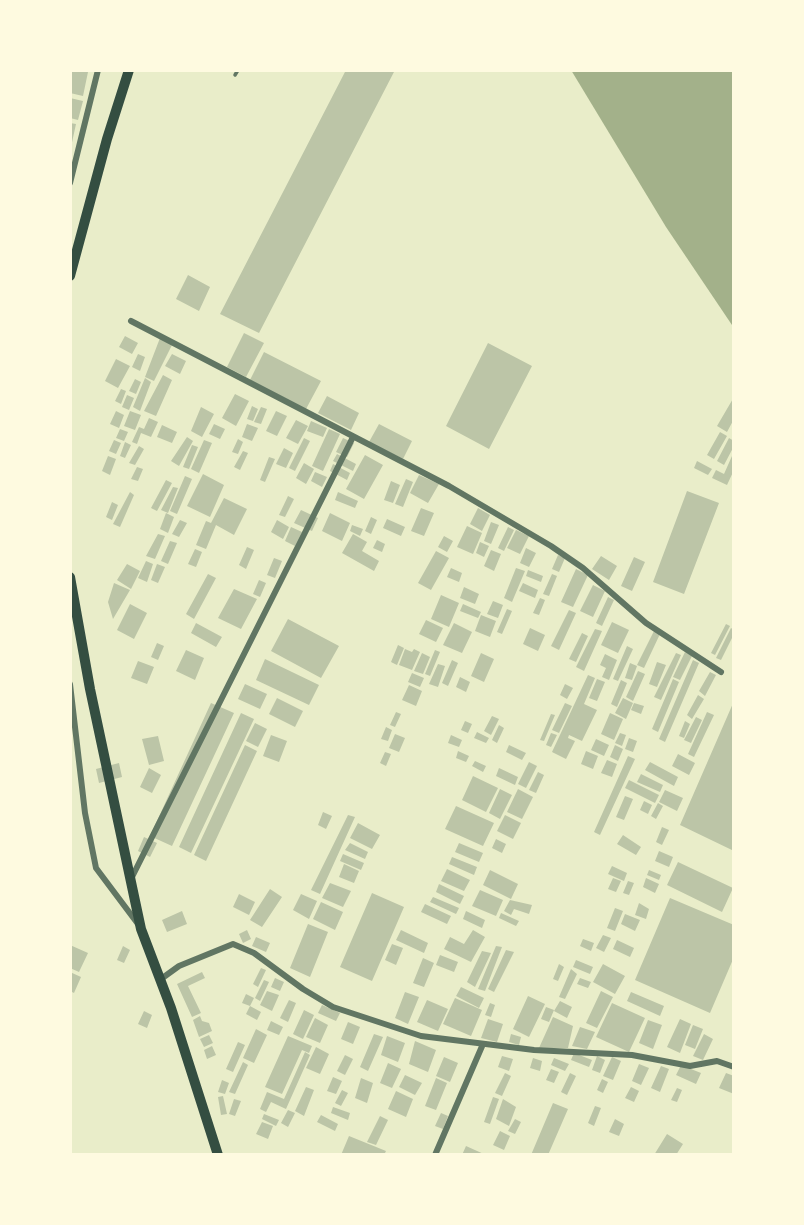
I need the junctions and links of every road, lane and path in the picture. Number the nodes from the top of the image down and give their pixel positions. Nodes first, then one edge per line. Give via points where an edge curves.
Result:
1 (98, 70) edge
2 (129, 70) edge
3 (238, 70) edge
4 (235, 75) dead end
5 (70, 183) edge
6 (70, 276) edge
7 (131, 321) dead end
8 (353, 437) junction
9 (70, 578) edge
10 (721, 672) dead end
11 (70, 684) edge
12 (132, 877) junction
13 (141, 929) junction
14 (161, 979) junction
15 (483, 1044) junction
16 (734, 1067) edge
17 (218, 1155) edge
18 (436, 1155) edge

1 - 5 street
2 - 6 main road
3 - 4 lane
7 - 8 street
8 - 10 street via 551,546 646,623
8 - 12 street
9 - 12 main road
11 - 13 street via 96,868
12 - 13 main road
13 - 14 main road
14 - 15 street via 179,966 233,944 254,953 333,1007 421,1036
14 - 17 main road
15 - 16 street via 632,1055 690,1066 717,1061
15 - 18 street

